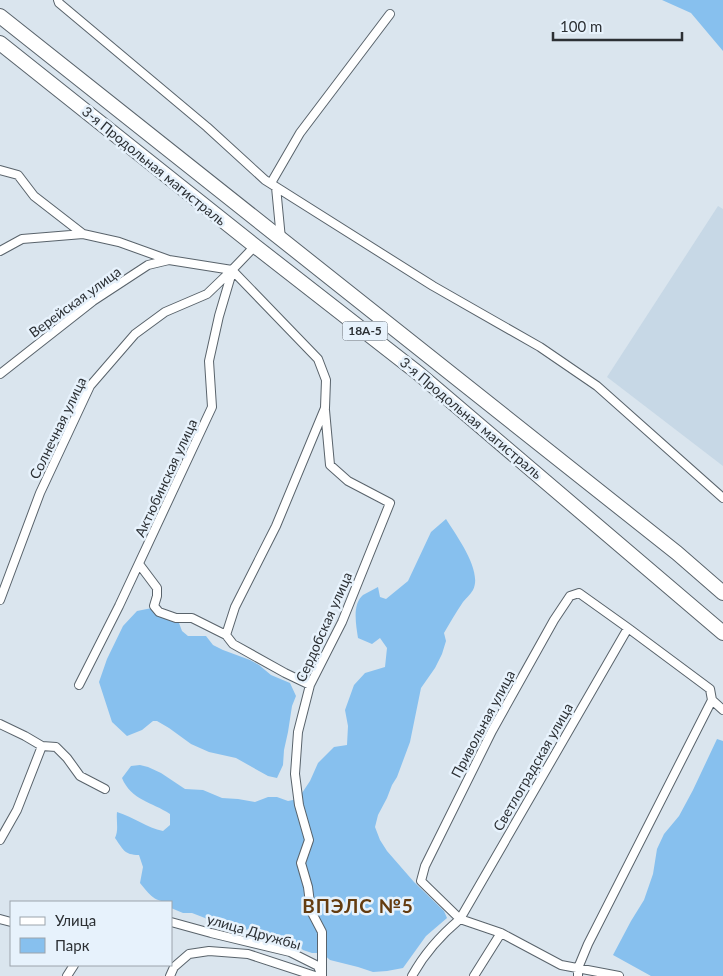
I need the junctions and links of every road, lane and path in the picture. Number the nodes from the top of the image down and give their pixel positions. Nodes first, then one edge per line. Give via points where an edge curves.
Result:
1 (58, 0) edge
2 (390, 14) dead end
3 (0, 16) edge
4 (0, 43) edge
5 (0, 170) edge
6 (273, 185) junction
7 (82, 234) junction
8 (281, 239) junction
9 (255, 246) junction
10 (0, 251) edge
11 (169, 260) junction
12 (232, 270) junction
13 (0, 374) edge
14 (325, 408) junction
15 (723, 498) edge
16 (139, 564) junction
17 (723, 593) edge
18 (0, 600) edge
19 (628, 628) junction
20 (723, 634) edge
21 (226, 635) junction
22 (79, 685) dead end
23 (310, 685) junction
24 (712, 700) junction
25 (723, 710) edge
26 (0, 724) edge
27 (42, 746) junction
28 (105, 789) dead end
29 (0, 840) edge
30 (460, 919) junction
31 (172, 922) edge
32 (501, 933) junction
33 (578, 972) edge
34 (170, 976) edge
35 (315, 976) edge
36 (322, 976) edge
37 (412, 976) edge
38 (474, 976) edge
39 (619, 976) edge

1 - 6 street
2 - 6 street via 300,133
3 - 8 highway, 3-я Продольная магистраль / 18А-5
4 - 9 highway, 3-я Продольная магистраль / 18А-5
5 - 7 street via 18,175 34,196
6 - 8 street
6 - 15 street via 433,286 540,347 596,386
7 - 10 street via 22,240
7 - 11 street via 119,242
8 - 17 highway, 3-я Продольная магистраль / 18А-5
9 - 12 street, Солнечная улица
9 - 20 highway, 3-я Продольная магистраль / 18А-5 via 418,373
11 - 12 street
11 - 13 street, Верейская улица via 148,265 93,300
12 - 14 street via 318,359 326,380
12 - 16 street, Актюбинская улица via 209,361 212,407
12 - 18 street, Солнечная улица via 207,294 165,312 135,334 90,386 40,493
14 - 21 street via 276,526 235,607
14 - 23 street, Сердобская улица via 330,465 348,482 390,504 342,622
16 - 21 street via 157,588 154,606 159,612 176,618 192,618
16 - 22 street, Актюбинская улица
19 - 24 street via 710,689
19 - 30 street, Светлоградская улица
19 - 30 street, Привольная улица via 579,593 570,596 554,620 492,731 425,866 421,881
21 - 23 street via 233,644
23 - 36 street, Сердобская улица via 298,732 295,774 299,805 309,840 301,863 312,911 322,932
24 - 25 street
24 - 33 street via 588,944
26 - 27 street
27 - 28 street via 56,747 80,776
27 - 29 street via 17,810
30 - 32 street
30 - 37 street, Светлоградская улица via 420,961
31 - 36 street, улица Дружбы via 290,952 318,966
32 - 33 street
32 - 38 street
33 - 39 street
34 - 35 street via 174,967 189,954 209,951 248,954

